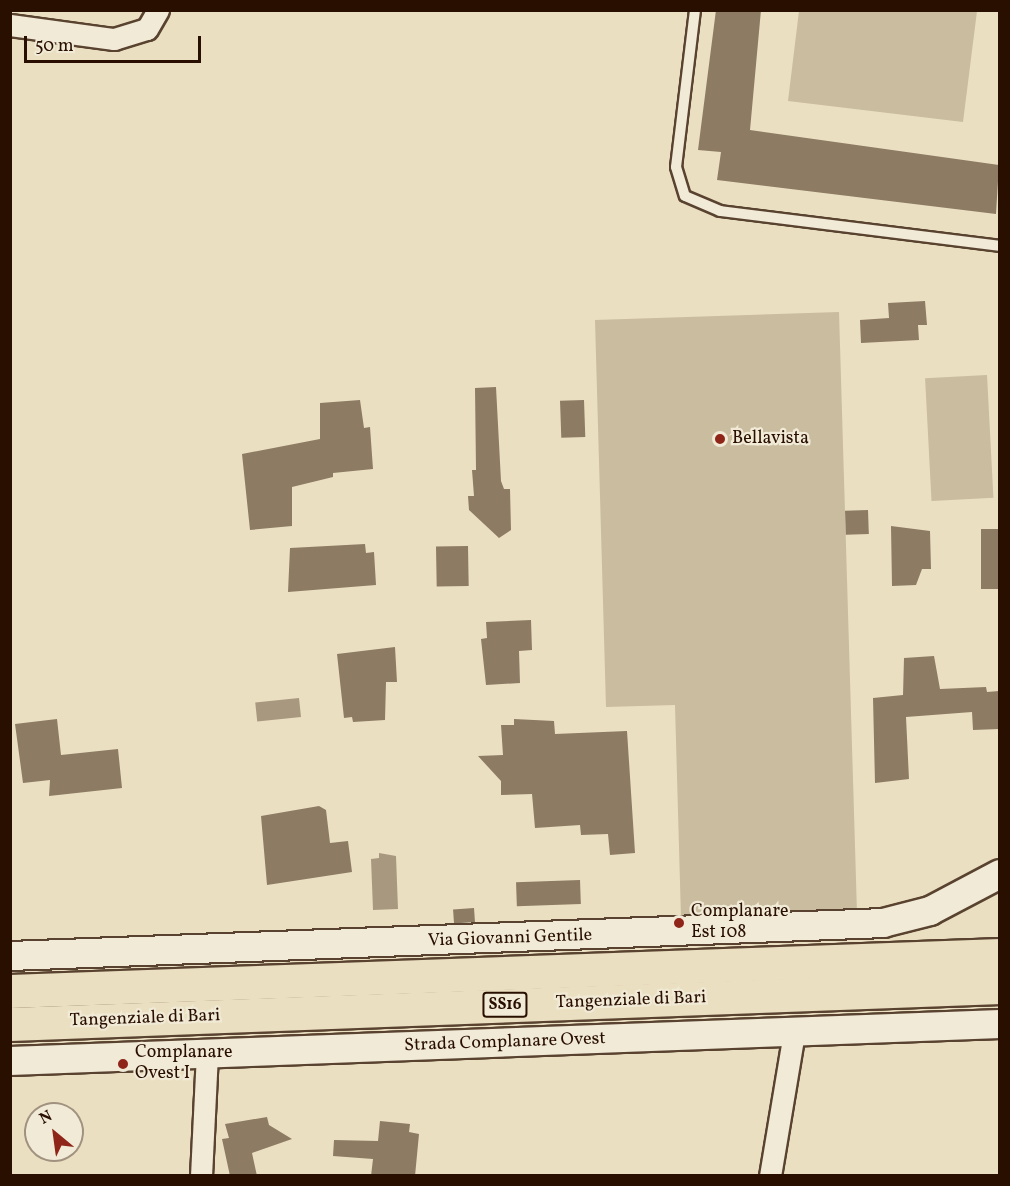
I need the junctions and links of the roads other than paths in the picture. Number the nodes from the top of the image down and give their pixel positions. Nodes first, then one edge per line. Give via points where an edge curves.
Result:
1 (158, 10) edge
2 (695, 10) edge
3 (10, 26) edge
4 (999, 246) edge
5 (999, 874) edge
6 (999, 955) edge
7 (10, 956) edge
8 (999, 987) edge
9 (10, 991) edge
10 (10, 1024) edge
11 (999, 1024) edge
12 (794, 1033) junction
13 (207, 1054) junction
14 (10, 1060) edge
15 (201, 1176) edge
16 (770, 1176) edge

1 - 3 street via 147,29 114,39
2 - 4 lane via 676,167 685,196 720,211
5 - 7 street, Via Giovanni Gentile via 930,911 884,923
6 - 9 highway, Tangenziale di Bari / SS16
8 - 10 highway, Tangenziale di Bari / SS16
11 - 12 street, Strada Complanare Ovest
12 - 13 street, Strada Complanare Ovest
12 - 16 street
13 - 14 street, Strada Complanare Ovest
13 - 15 street

